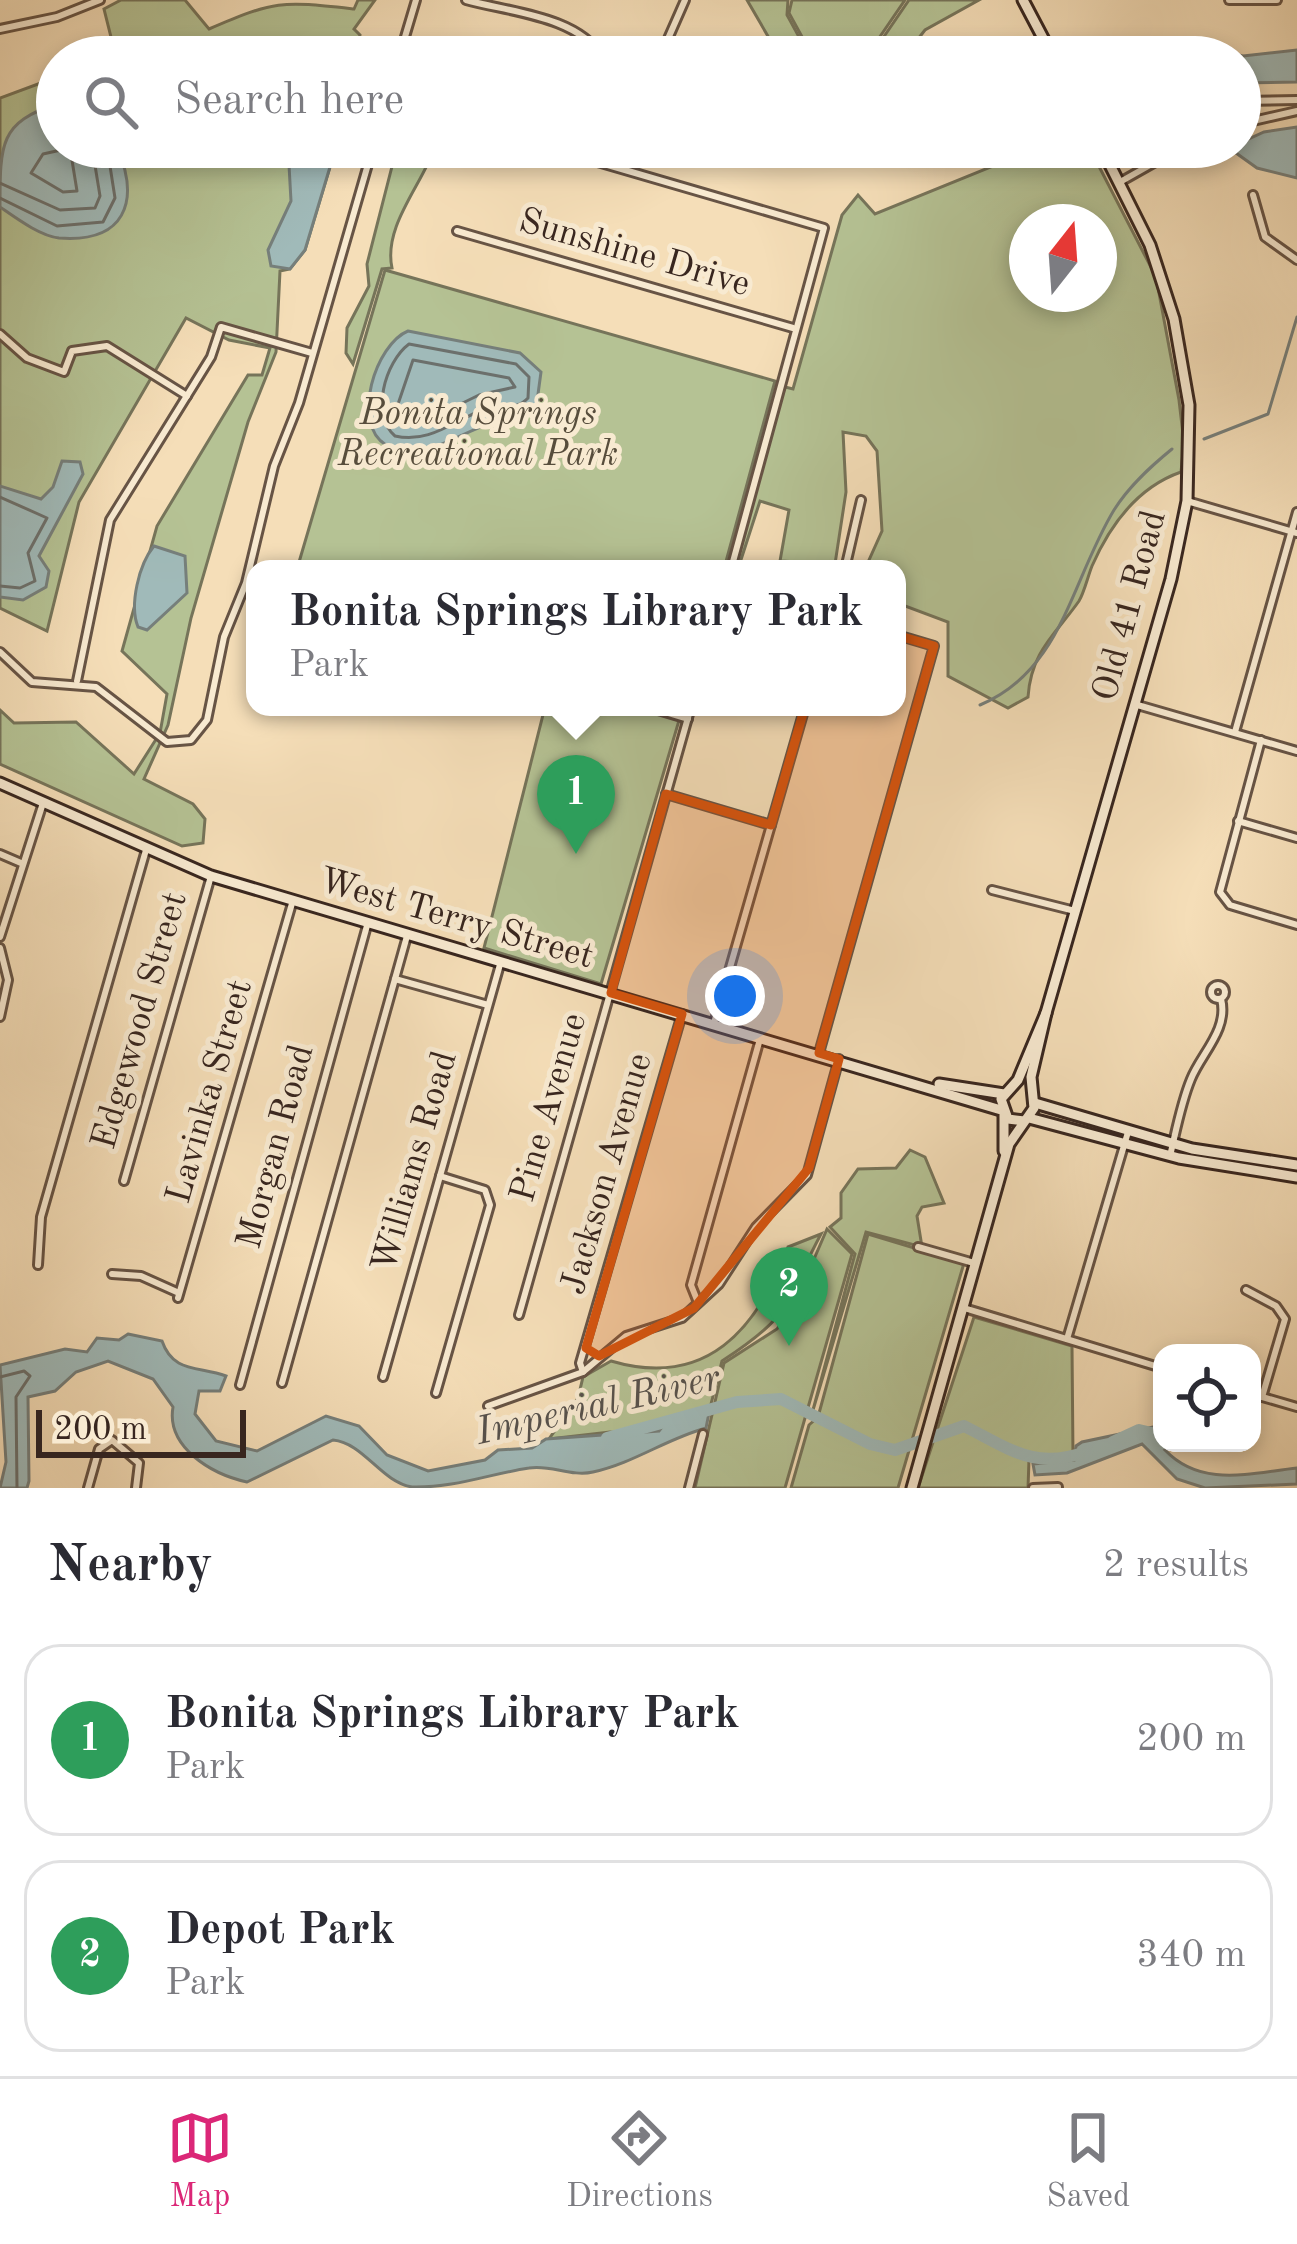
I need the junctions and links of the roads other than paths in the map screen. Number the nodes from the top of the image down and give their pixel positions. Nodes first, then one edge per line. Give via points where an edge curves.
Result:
1 (100, 0) edge
2 (416, 0) edge
3 (466, 0) edge
4 (685, 0) edge
5 (1022, 0) edge
6 (1229, 0) edge
7 (1277, 0) edge
8 (0, 29) edge
9 (405, 36) edge
10 (583, 36) edge
11 (669, 36) edge
12 (1042, 36) edge
13 (1261, 98) edge
14 (1297, 100) edge
15 (1261, 105) edge
16 (1297, 111) edge
17 (1263, 119) joint
18 (367, 168) edge
19 (618, 168) edge
20 (1112, 168) edge
21 (1145, 168) edge
22 (1120, 182) junction
23 (1253, 195) dead end
24 (457, 231) dead end
25 (1297, 260) edge
26 (795, 329) junction
27 (0, 334) edge
28 (313, 354) junction
29 (187, 396) junction
30 (861, 500) dead end
31 (1187, 501) junction
32 (1297, 512) edge
33 (1294, 533) edge
34 (251, 560) edge
35 (733, 560) edge
36 (846, 560) edge
37 (246, 575) edge
38 (906, 638) edge
39 (0, 652) edge
40 (77, 681) junction
41 (1134, 704) junction
42 (678, 716) edge
43 (689, 716) edge
44 (802, 716) edge
45 (688, 719) junction
46 (1235, 732) junction
47 (1261, 740) junction
48 (1297, 751) edge
49 (0, 783) edge
50 (666, 794) junction
51 (43, 803) junction
52 (1238, 821) junction
53 (771, 825) junction
54 (1297, 838) edge
55 (146, 850) junction
56 (0, 854) edge
57 (21, 863) junction
58 (211, 876) junction
59 (992, 890) dead end
60 (293, 900) junction
61 (1075, 911) junction
62 (3, 917) edge
63 (368, 922) junction
64 (1297, 925) edge
65 (408, 934) junction
66 (0, 937) edge
67 (0, 948) edge
68 (500, 961) junction
69 (395, 980) junction
70 (610, 993) junction
71 (1221, 999) dead end
72 (488, 1005) junction
73 (2, 1006) edge
74 (1046, 1013) junction
75 (682, 1014) junction
76 (0, 1017) edge
77 (714, 1023) junction
78 (761, 1036) junction
79 (819, 1053) junction
80 (839, 1059) junction
81 (907, 1079) junction
82 (1006, 1092) junction
83 (1034, 1100) junction
84 (1002, 1112) junction
85 (1027, 1119) junction
86 (1127, 1138) junction
87 (1172, 1150) junction
88 (1297, 1165) edge
89 (1000, 1174) junction
90 (440, 1175) junction
91 (1297, 1177) edge
92 (124, 1181) dead end
93 (918, 1247) dead end
94 (974, 1263) junction
95 (38, 1265) dead end
96 (112, 1274) dead end
97 (1246, 1290) dead end
98 (698, 1300) junction
99 (961, 1307) junction
100 (519, 1315) dead end
101 (1067, 1339) junction
102 (586, 1348) junction
103 (599, 1356) junction
104 (1153, 1365) edge
105 (583, 1372) junction
106 (383, 1377) dead end
107 (282, 1383) dead end
108 (240, 1385) dead end
109 (436, 1393) dead end
110 (1262, 1397) joint
111 (488, 1406) dead end
112 (1297, 1407) edge
113 (703, 1434) dead end
114 (1058, 1486) edge
115 (88, 1488) edge
116 (136, 1488) edge
117 (689, 1488) edge
118 (909, 1488) edge
119 (1034, 1488) edge

1 - 8 street
2 - 9 street
3 - 10 street
4 - 11 street
5 - 12 street
6 - 7 street
13 - 14 street
15 - 17 street
16 - 17 street
18 - 28 street
19 - 26 street via 824,228
20 - 22 street, Old 41 Road
21 - 22 street
22 - 31 street, Old 41 Road via 1159,267 1182,355
23 - 25 street via 1264,237
24 - 26 street, Sunshine Drive
26 - 35 street
27 - 29 street via 33,362 64,372 72,351 107,346
28 - 29 street via 221,327
28 - 34 street
29 - 40 street via 110,520
30 - 36 street
31 - 33 street
31 - 41 street, Old 41 Road
32 - 33 street
33 - 46 street
37 - 40 street via 203,728 191,740 167,742
38 - 79 street via 934,646
39 - 40 street via 32,682
41 - 46 street
41 - 61 street, Old 41 Road
42 - 45 street
43 - 45 street, Pine Avenue
44 - 53 street
45 - 50 street, Pine Avenue
46 - 47 street
47 - 48 street
47 - 52 street
49 - 51 street, West Terry Street
50 - 53 street
50 - 70 street, Pine Avenue
51 - 55 street, West Terry Street
51 - 57 street
52 - 54 street
52 - 64 street via 1219,884 1223,900
53 - 77 street
55 - 58 street, West Terry Street
55 - 95 street via 41,1217
56 - 57 street
57 - 62 street
58 - 60 street, West Terry Street
58 - 92 street, Edgewood Street
59 - 61 street
60 - 63 street, West Terry Street
60 - 96 street, Lavinka Street via 179,1295 141,1276
61 - 74 street, Old 41 Road
62 - 66 street
63 - 65 street, West Terry Street
63 - 108 street, Morgan Road
65 - 68 street, West Terry Street
65 - 69 street
67 - 73 street via 8,980
68 - 70 street, West Terry Street
68 - 72 street, Williams Road
69 - 72 street
69 - 107 street
70 - 75 street, West Terry Street
70 - 100 street, Pine Avenue
71 - 87 street
72 - 90 street, Williams Road
73 - 76 street
74 - 82 street, Old 41 Road
74 - 83 street, Old 41 Road via 1031,1077
75 - 77 street, West Terry Street
75 - 102 street, Jackson Avenue
77 - 78 street, West Terry Street
78 - 79 street, West Terry Street
78 - 98 street via 695,1270
79 - 80 street, West Terry Street
80 - 81 street, West Terry Street
80 - 98 street via 807,1175 756,1227 731,1272
81 - 82 street, West Terry Street
81 - 84 street, West Terry Street
82 - 83 street, West Terry Street via 1025,1089
82 - 84 street, Old 41 Road
83 - 85 street, Old 41 Road
83 - 86 street, West Terry Street
84 - 85 street, West Terry Street
84 - 89 street
85 - 86 street, West Terry Street
85 - 89 street
86 - 87 street
86 - 101 street
87 - 88 street
87 - 91 street
89 - 94 street
90 - 106 street, Williams Road
90 - 109 street via 485,1190 490,1205
93 - 94 street
94 - 99 street
97 - 110 street via 1285,1319
98 - 103 street via 682,1318 632,1333
99 - 101 street
99 - 118 street
101 - 104 street
102 - 103 street, Jackson Avenue
102 - 105 street, Jackson Avenue
103 - 105 street
105 - 111 street
110 - 112 street
113 - 117 street
114 - 119 street
115 - 116 street via 99,1449 112,1440 140,1463

